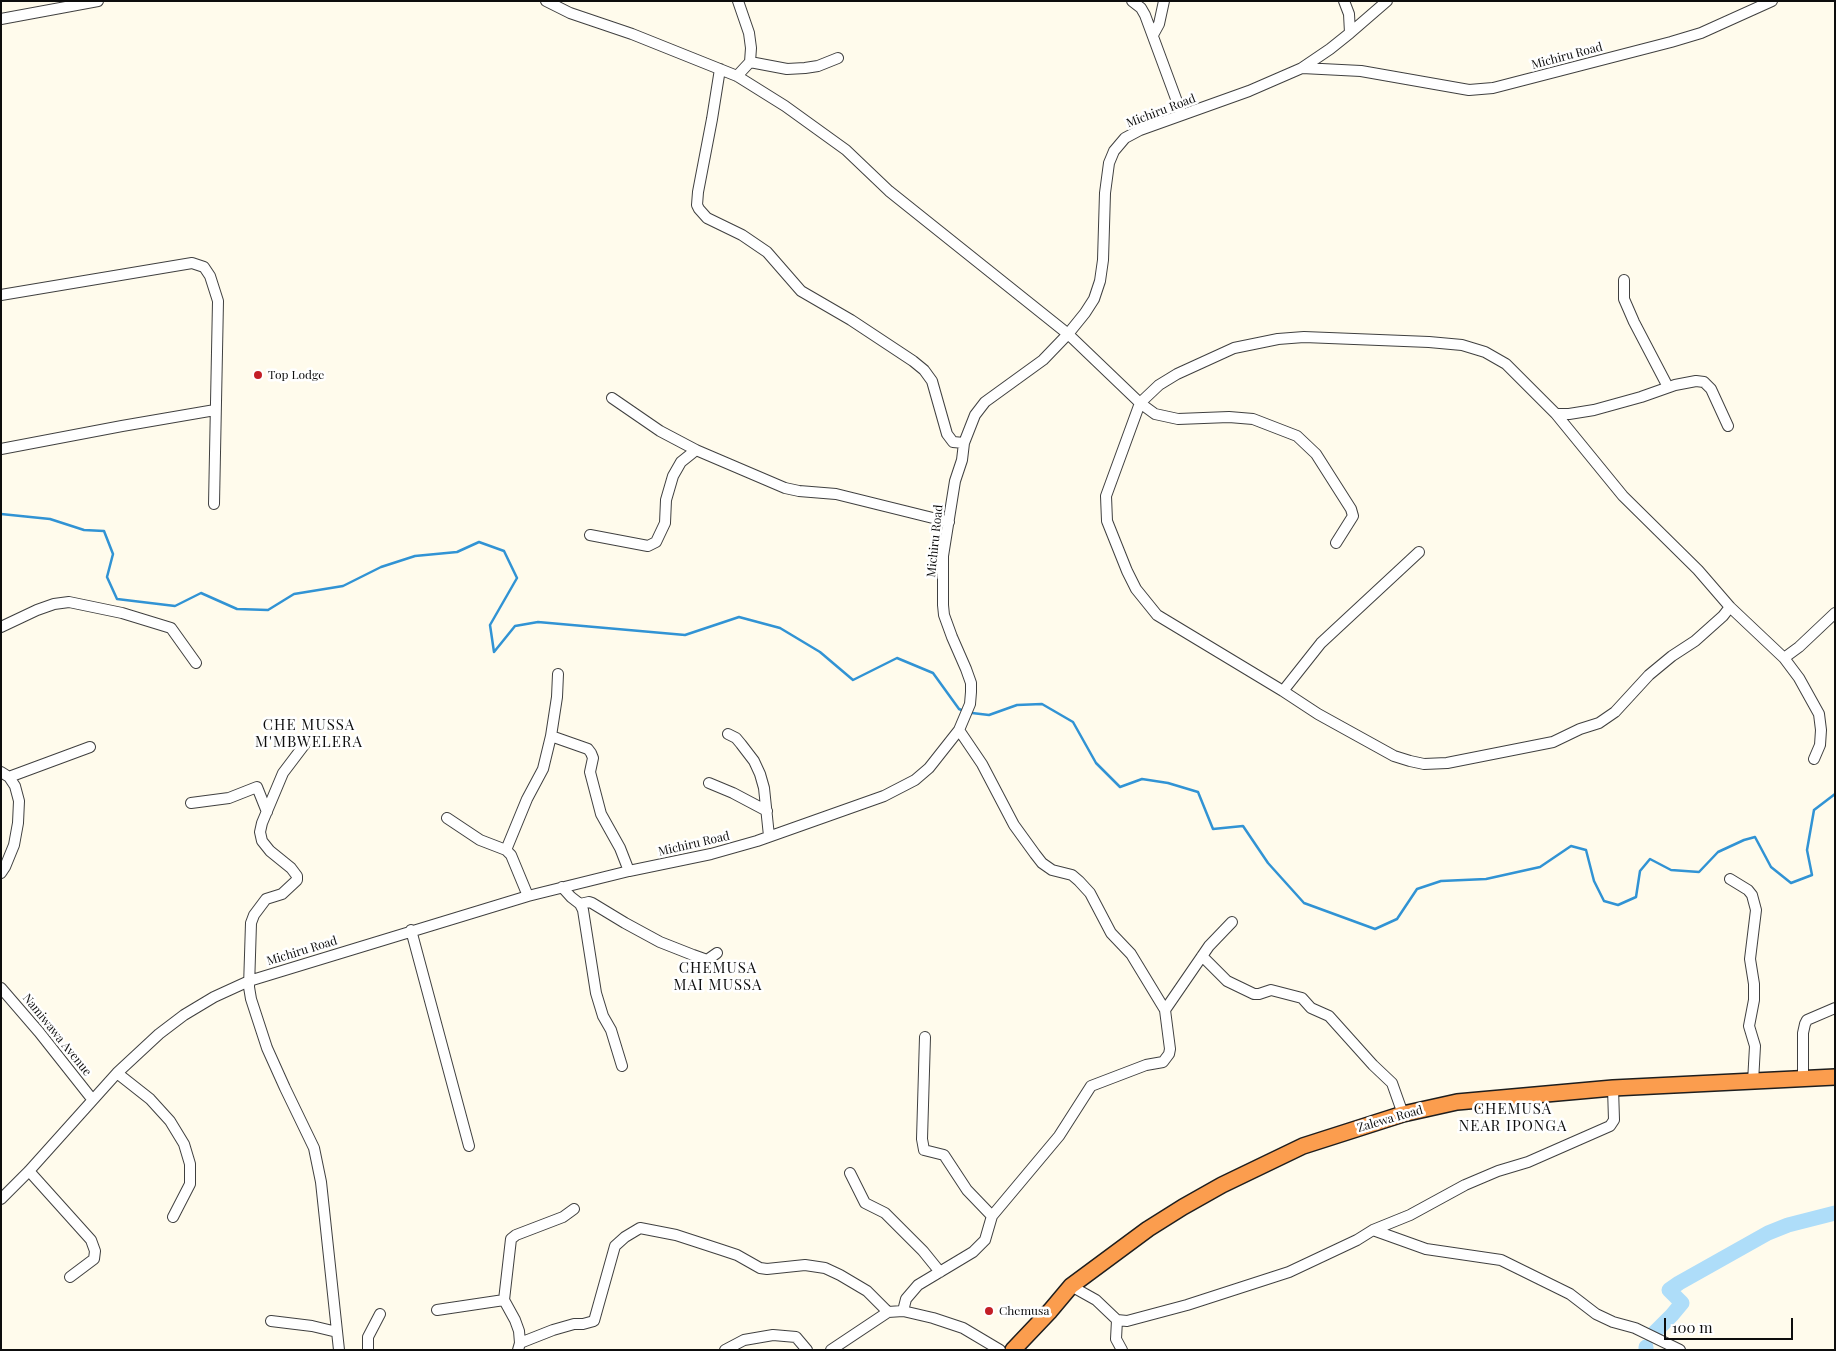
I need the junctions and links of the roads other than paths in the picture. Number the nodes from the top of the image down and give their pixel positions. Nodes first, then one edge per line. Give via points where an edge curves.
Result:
1 (98, 1) edge
2 (546, 1) edge
3 (738, 1) edge
4 (1132, 1) edge
5 (1164, 1) edge
6 (1344, 1) edge
7 (1387, 1) edge
8 (1772, 1) edge
9 (1, 19) edge
10 (1350, 33) junction
11 (1153, 35) junction
12 (838, 58) dead end
13 (750, 62) junction
14 (1302, 68) junction
15 (720, 69) junction
16 (737, 76) junction
17 (1182, 115) junction
18 (1624, 280) dead end
19 (1, 295) edge
20 (1068, 334) junction
21 (1668, 387) junction
22 (612, 398) dead end
23 (1140, 402) junction
24 (215, 410) junction
25 (1556, 414) junction
26 (1728, 426) dead end
27 (964, 443) junction
28 (1, 449) edge
29 (696, 450) junction
30 (214, 504) dead end
31 (949, 522) junction
32 (590, 535) dead end
33 (1336, 543) dead end
34 (1419, 552) dead end
35 (1730, 607) junction
36 (1835, 613) edge
37 (1, 627) edge
38 (1784, 658) junction
39 (196, 663) dead end
40 (558, 674) dead end
41 (1283, 690) junction
42 (959, 730) junction
43 (728, 734) dead end
44 (551, 736) junction
45 (308, 740) dead end
46 (90, 747) dead end
47 (1814, 759) dead end
48 (5, 774) edge
49 (709, 783) dead end
50 (191, 803) dead end
51 (767, 811) junction
52 (267, 812) junction
53 (447, 818) dead end
54 (769, 836) junction
55 (506, 850) junction
56 (628, 871) junction
57 (1, 873) edge
58 (1730, 879) dead end
59 (562, 887) junction
60 (528, 896) junction
61 (580, 904) junction
62 (1232, 922) dead end
63 (411, 930) junction
64 (717, 953) dead end
65 (1202, 956) junction
66 (250, 980) junction
67 (1, 988) edge
68 (1835, 1008) edge
69 (1165, 1010) junction
70 (925, 1037) dead end
71 (622, 1066) dead end
72 (117, 1073) junction
73 (1835, 1077) edge
74 (1803, 1078) junction
75 (1754, 1082) junction
76 (1613, 1088) junction
77 (92, 1099) junction
78 (1403, 1114) junction
79 (469, 1146) dead end
80 (29, 1171) junction
81 (850, 1173) dead end
82 (1, 1199) edge
83 (574, 1209) dead end
84 (992, 1216) junction
85 (172, 1217) dead end
86 (1373, 1230) junction
87 (940, 1272) junction
88 (70, 1278) dead end
89 (1071, 1286) junction
90 (504, 1300) junction
91 (437, 1310) dead end
92 (903, 1311) junction
93 (888, 1312) junction
94 (380, 1314) dead end
95 (1117, 1320) junction
96 (271, 1321) dead end
97 (337, 1332) junction
98 (519, 1346) edge
99 (339, 1350) edge
100 (368, 1350) edge
101 (725, 1350) edge
102 (807, 1350) edge
103 (831, 1350) edge
104 (1000, 1350) edge
105 (1013, 1350) edge
106 (1122, 1350) edge
107 (1680, 1350) edge

1 - 9 street
2 - 15 street
3 - 13 street via 749,33
4 - 11 street via 1141,8
5 - 11 street
6 - 10 street via 1349,14
7 - 10 street
8 - 14 street, Michiru Road via 1678,40 1493,88 1469,90 1361,71
10 - 14 street
11 - 17 street
12 - 13 street via 818,66 788,69
13 - 16 street
14 - 17 street, Michiru Road
15 - 16 street
15 - 27 street via 698,192 699,209 706,218 768,252 802,291 913,361 932,381 946,434 953,442
16 - 20 street via 846,150 889,191
17 - 20 street, Michiru Road via 1132,134 1114,151 1109,162 1105,193 1100,281 1085,314
18 - 21 street via 1624,299
19 - 24 street via 192,263 200,265 210,276 218,301
20 - 23 street
20 - 27 street, Michiru Road via 1043,360 985,402 975,415
21 - 25 street via 1594,410
21 - 26 street via 1687,381 1704,382 1711,389
22 - 29 street via 660,431
23 - 25 street via 1176,374 1223,352 1253,342 1304,337 1428,342 1462,345 1485,352 1506,364
23 - 33 street via 1164,417 1253,419 1297,436 1316,454 1351,508 1352,516
23 - 41 street via 1106,496 1111,534 1136,589 1157,615
24 - 28 street
24 - 30 street
25 - 35 street via 1623,496 1698,570
27 - 31 street, Michiru Road
29 - 31 street via 786,488 836,494
29 - 32 street via 681,462 673,476 666,500 665,523 656,542 648,546
31 - 42 street, Michiru Road via 943,556 944,615 972,692
34 - 41 street via 1321,643
35 - 38 street
35 - 41 street via 1714,625 1649,675 1609,718 1552,742 1447,764 1424,764 1394,756 1318,714
36 - 38 street
37 - 39 street via 54,604 69,602 171,628
38 - 47 street via 1800,678 1819,714 1820,746
40 - 44 street
42 - 54 street, Michiru Road via 929,768 898,790
42 - 69 street via 982,764 1014,825 1035,854 1052,870 1072,875 1085,886 1111,933 1131,954
43 - 51 street via 736,738 754,761 764,788
44 - 55 street via 543,769
44 - 56 street via 588,749 591,753 590,772 601,814 620,848
45 - 52 street via 283,773
46 - 48 street
48 - 57 street via 15,786 19,801 14,845
49 - 51 street
50 - 52 street via 228,798 257,787
51 - 54 street
52 - 66 street via 260,832 262,841 291,868 297,880 282,894 266,900 254,915 251,923
53 - 55 street via 480,840
54 - 56 street, Michiru Road via 711,854
55 - 60 street via 514,860
56 - 59 street, Michiru Road
58 - 75 street via 1748,890 1756,910 1750,959 1754,1000 1749,1026 1754,1046
59 - 60 street, Michiru Road
59 - 61 street
60 - 63 street, Michiru Road
61 - 64 street via 592,903 651,937 693,956 707,960
61 - 71 street via 596,993
62 - 65 street
63 - 66 street, Michiru Road
63 - 79 street
65 - 69 street
65 - 78 street via 1227,981 1254,994 1271,990 1302,998 1311,1008 1329,1016 1392,1083
66 - 72 street, Michiru Road via 184,1015
66 - 97 street via 251,999 267,1048 314,1148 321,1182
67 - 77 street, Namiwawa Avenue
68 - 74 street via 1807,1020 1805,1024
69 - 84 street via 1170,1049 1163,1062 1146,1065 1091,1086 1059,1136
70 - 84 street via 924,1150 944,1155 967,1190
72 - 77 street, Michiru Road
72 - 85 street via 150,1099 170,1121 184,1144 190,1164 190,1184
73 - 74 highway, Zalewa Road
74 - 75 highway, Zalewa Road
75 - 76 highway, Zalewa Road
76 - 78 highway, Zalewa Road via 1457,1102
76 - 86 street via 1614,1120 1610,1126 1528,1162 1489,1174 1410,1215
77 - 80 street, Michiru Road
78 - 89 highway, Zalewa Road via 1303,1146 1222,1185 1148,1229
80 - 82 street, Michiru Road
80 - 88 street via 91,1240 94,1259
81 - 87 street via 865,1203 885,1213
83 - 90 street via 563,1217 516,1235 512,1240
84 - 87 street via 988,1234 980,1246
86 - 95 street via 1288,1272 1187,1305 1127,1321
86 - 107 street via 1426,1249 1501,1260 1570,1294 1596,1314
87 - 92 street via 918,1285 906,1299
89 - 95 street via 1096,1300
89 - 105 highway, Zalewa Road
90 - 91 street
90 - 98 street via 517,1325
92 - 93 street
92 - 104 street via 963,1328
93 - 98 street via 867,1291 825,1268 805,1265 760,1268 722,1250 676,1235 640,1228 615,1246 594,1321 553,1330
93 - 103 street
94 - 100 street via 368,1337
95 - 106 street via 1116,1339
96 - 97 street
97 - 99 street
101 - 102 street via 744,1340 773,1334 796,1337

